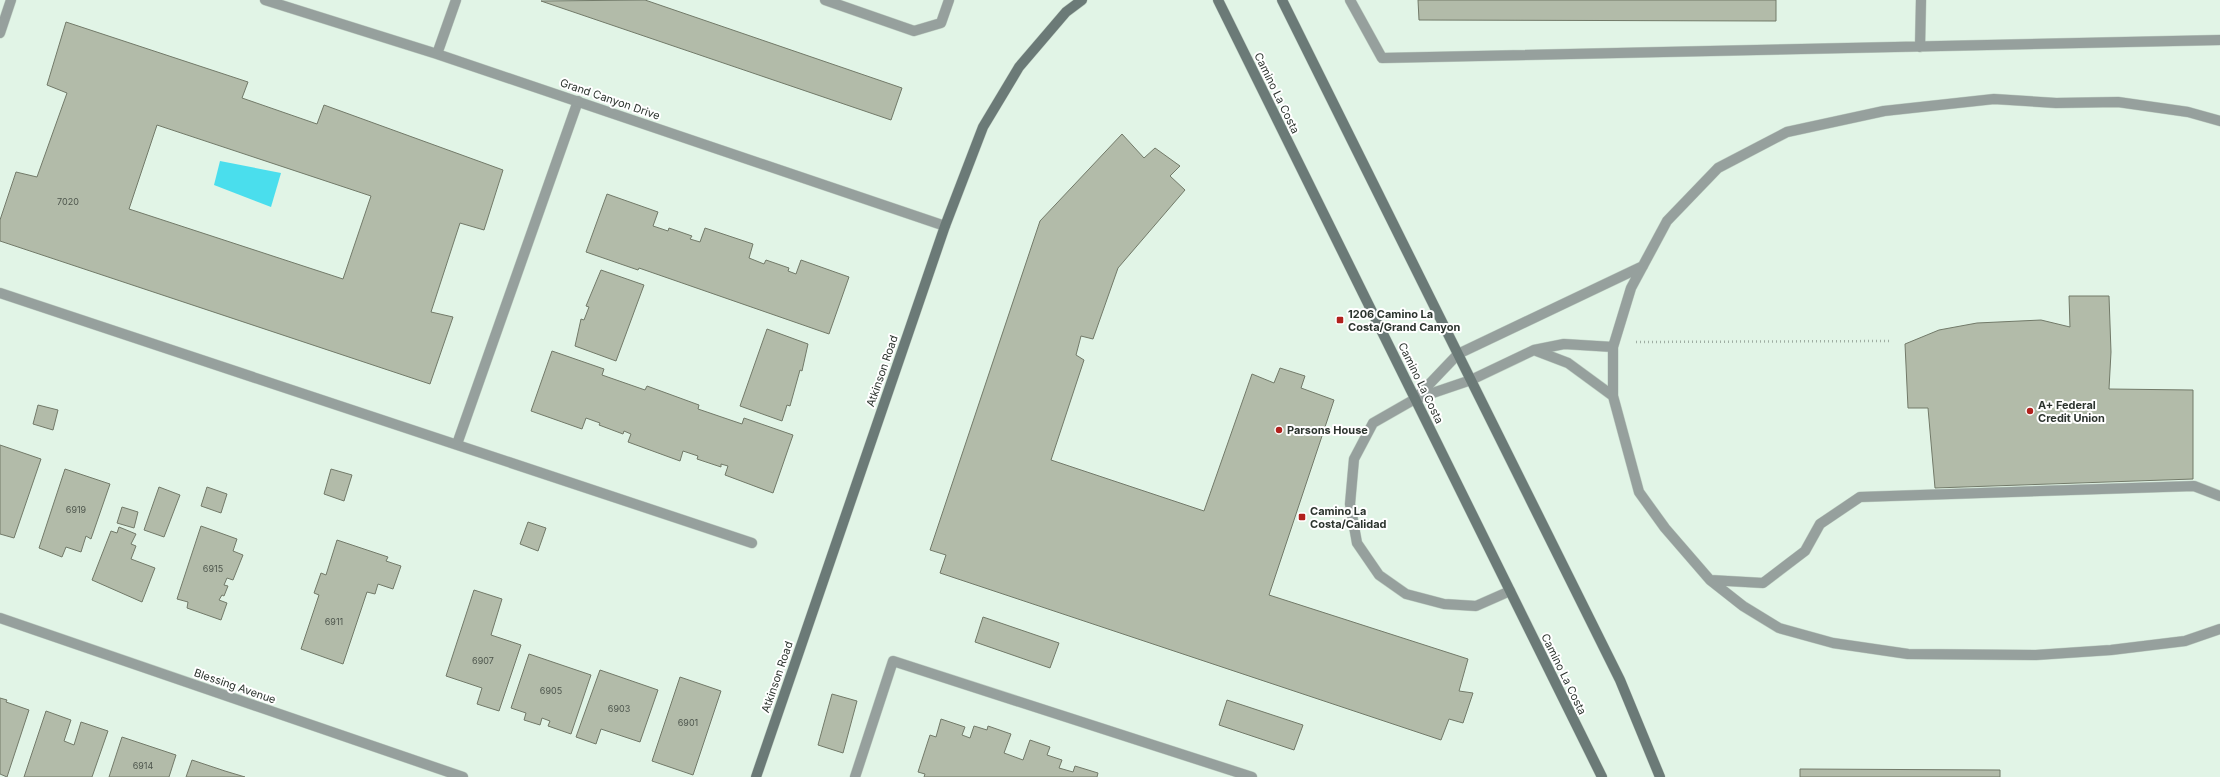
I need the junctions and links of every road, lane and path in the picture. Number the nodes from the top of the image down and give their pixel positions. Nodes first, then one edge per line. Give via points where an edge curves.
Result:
1 (11, 0) edge
2 (265, 0) edge
3 (456, 0) edge
4 (825, 0) edge
5 (949, 0) edge
6 (1082, 0) edge
7 (1218, 0) edge
8 (1282, 0) edge
9 (1350, 0) edge
10 (1921, 0) edge
11 (0, 33) edge
12 (2220, 40) edge
13 (1920, 47) junction
14 (437, 54) junction
15 (578, 101) junction
16 (2220, 121) edge
17 (945, 226) junction
18 (1643, 266) junction
19 (0, 293) edge
20 (1892, 341) dead end
21 (1636, 342) dead end
22 (1613, 347) junction
23 (1534, 350) junction
24 (1458, 354) junction
25 (1471, 380) junction
26 (1614, 396) junction
27 (1415, 399) junction
28 (457, 444) junction
29 (2220, 496) edge
30 (752, 543) dead end
31 (1710, 580) junction
32 (1510, 591) junction
33 (0, 618) edge
34 (2220, 629) edge
35 (463, 777) edge
36 (756, 777) edge
37 (855, 777) edge
38 (1252, 777) edge
39 (1602, 777) edge
40 (1660, 777) edge

1 - 11 street
2 - 14 street, Grand Canyon Drive
3 - 14 street
4 - 5 street via 914,31 942,23
6 - 17 street, Atkinson Road via 1066,12 1019,67 983,126
7 - 27 street, Camino La Costa
8 - 24 street
9 - 13 street via 1382,58
10 - 13 street
12 - 13 street
14 - 15 street, Grand Canyon Drive
15 - 17 street, Grand Canyon Drive
15 - 28 street
16 - 18 street via 2188,112 2118,102 2056,103 1994,99 1884,111 1787,132 1718,168 1667,221
17 - 36 street, Atkinson Road
18 - 22 street via 1631,288
18 - 24 street
19 - 28 street
20 - 21 path
22 - 23 street via 1564,344
22 - 26 street
23 - 25 street
23 - 26 street via 1568,363
24 - 25 street
24 - 27 street
25 - 27 street
25 - 40 street via 1620,680
26 - 31 street via 1639,492 1665,528
27 - 32 street, Camino La Costa
27 - 32 street via 1373,424 1354,459 1350,504 1357,542 1379,575 1406,594 1444,604 1476,606
28 - 30 street
29 - 31 street via 2194,486 1860,497 1820,524 1805,551 1763,582
31 - 34 street via 1743,606 1779,628 1833,643 1908,654 2036,655 2111,650 2185,641
32 - 39 street, Camino La Costa
33 - 35 street, Blessing Avenue
37 - 38 street via 893,661

